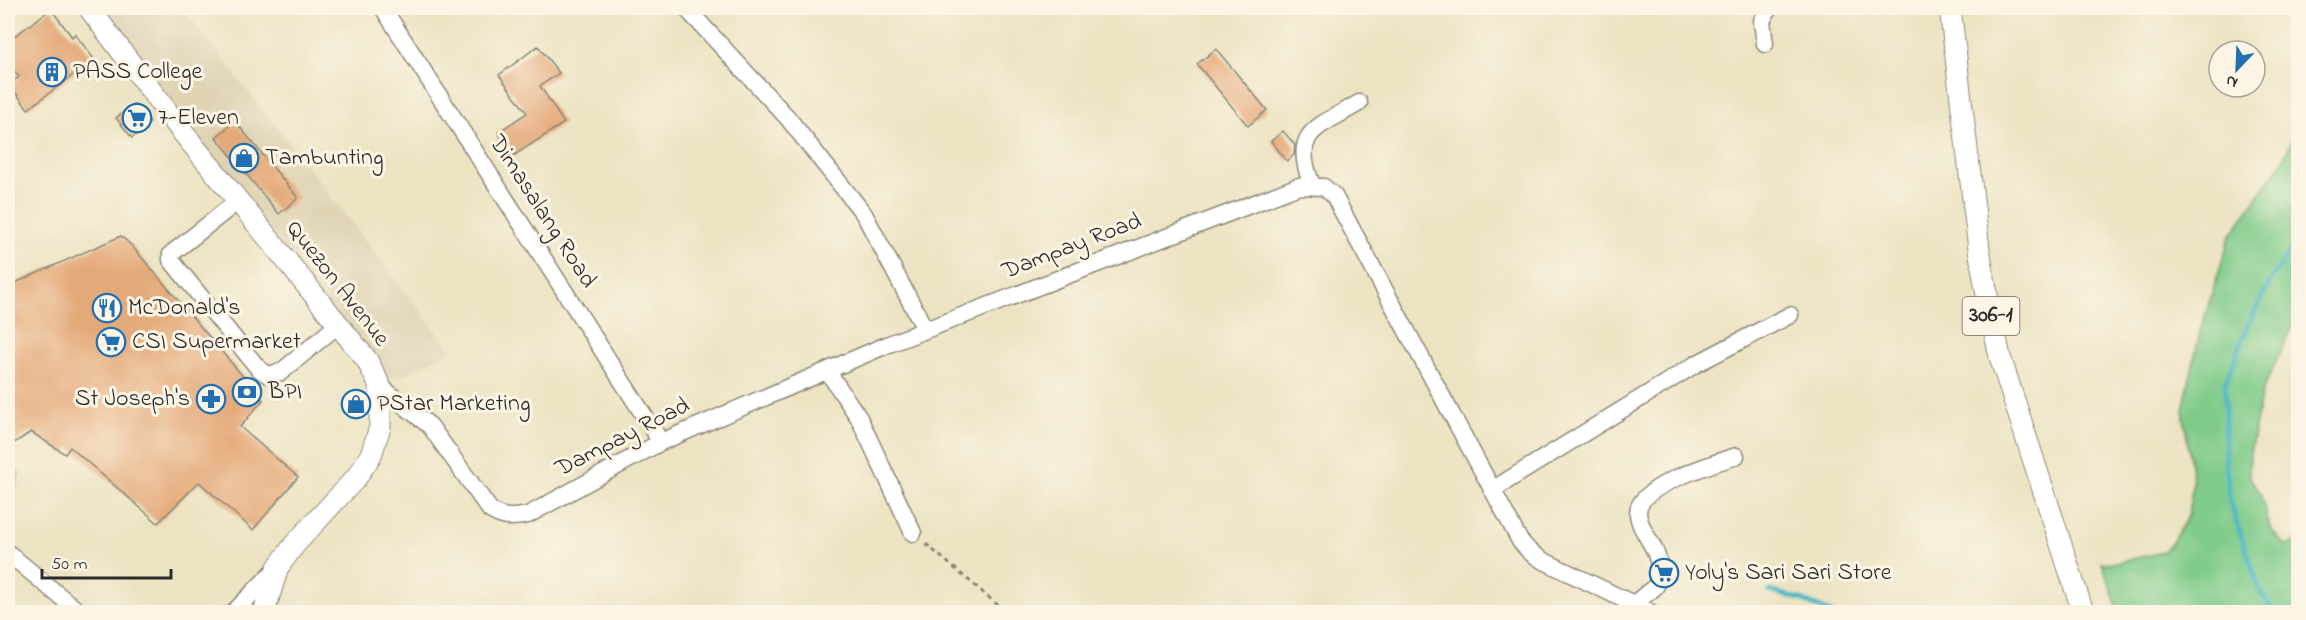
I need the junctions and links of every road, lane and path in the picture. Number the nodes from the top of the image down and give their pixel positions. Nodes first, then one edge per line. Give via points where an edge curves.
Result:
1 (89, 8) edge
2 (383, 8) edge
3 (686, 8) edge
4 (1769, 8) edge
5 (1950, 8) edge
6 (1765, 44) dead end
7 (1359, 103) dead end
8 (1312, 184) junction
9 (238, 201) junction
10 (1790, 315) dead end
11 (339, 324) junction
12 (925, 329) junction
13 (828, 372) junction
14 (380, 386) junction
15 (661, 442) junction
16 (1736, 456) dead end
17 (1492, 490) junction
18 (913, 533) joint
19 (8, 553) edge
20 (278, 567) junction
21 (1634, 604) junction
22 (79, 612) edge
23 (234, 612) edge
24 (264, 612) edge
25 (1006, 612) edge
26 (1650, 612) edge
27 (2082, 612) edge

1 - 9 main road, Quezon Avenue
2 - 15 street, Dimasalang Road
3 - 12 street via 787,117 864,214
4 - 6 street via 1762,21
5 - 27 main road, 306-1 via 1988,301 2001,357
7 - 8 street via 1306,136 1303,156
8 - 12 street, Dampay Road
8 - 17 street via 1334,195
9 - 11 main road, Quezon Avenue
9 - 11 street via 171,254 171,260 258,369 268,375 281,372
10 - 17 street via 1696,364
11 - 14 main road, Quezon Avenue via 367,360
12 - 13 street, Dampay Road
13 - 15 street, Dampay Road
13 - 18 street via 859,418
14 - 15 street, Dampay Road via 430,426 490,510 501,517 528,515
14 - 20 main road, Quezon Avenue via 380,427 371,455 356,478
16 - 21 street via 1684,474 1640,501 1642,527 1657,555 1661,577
17 - 21 street via 1530,552
18 - 25 path
19 - 22 street
20 - 23 street
20 - 24 main road, Quezon Avenue
21 - 26 street

